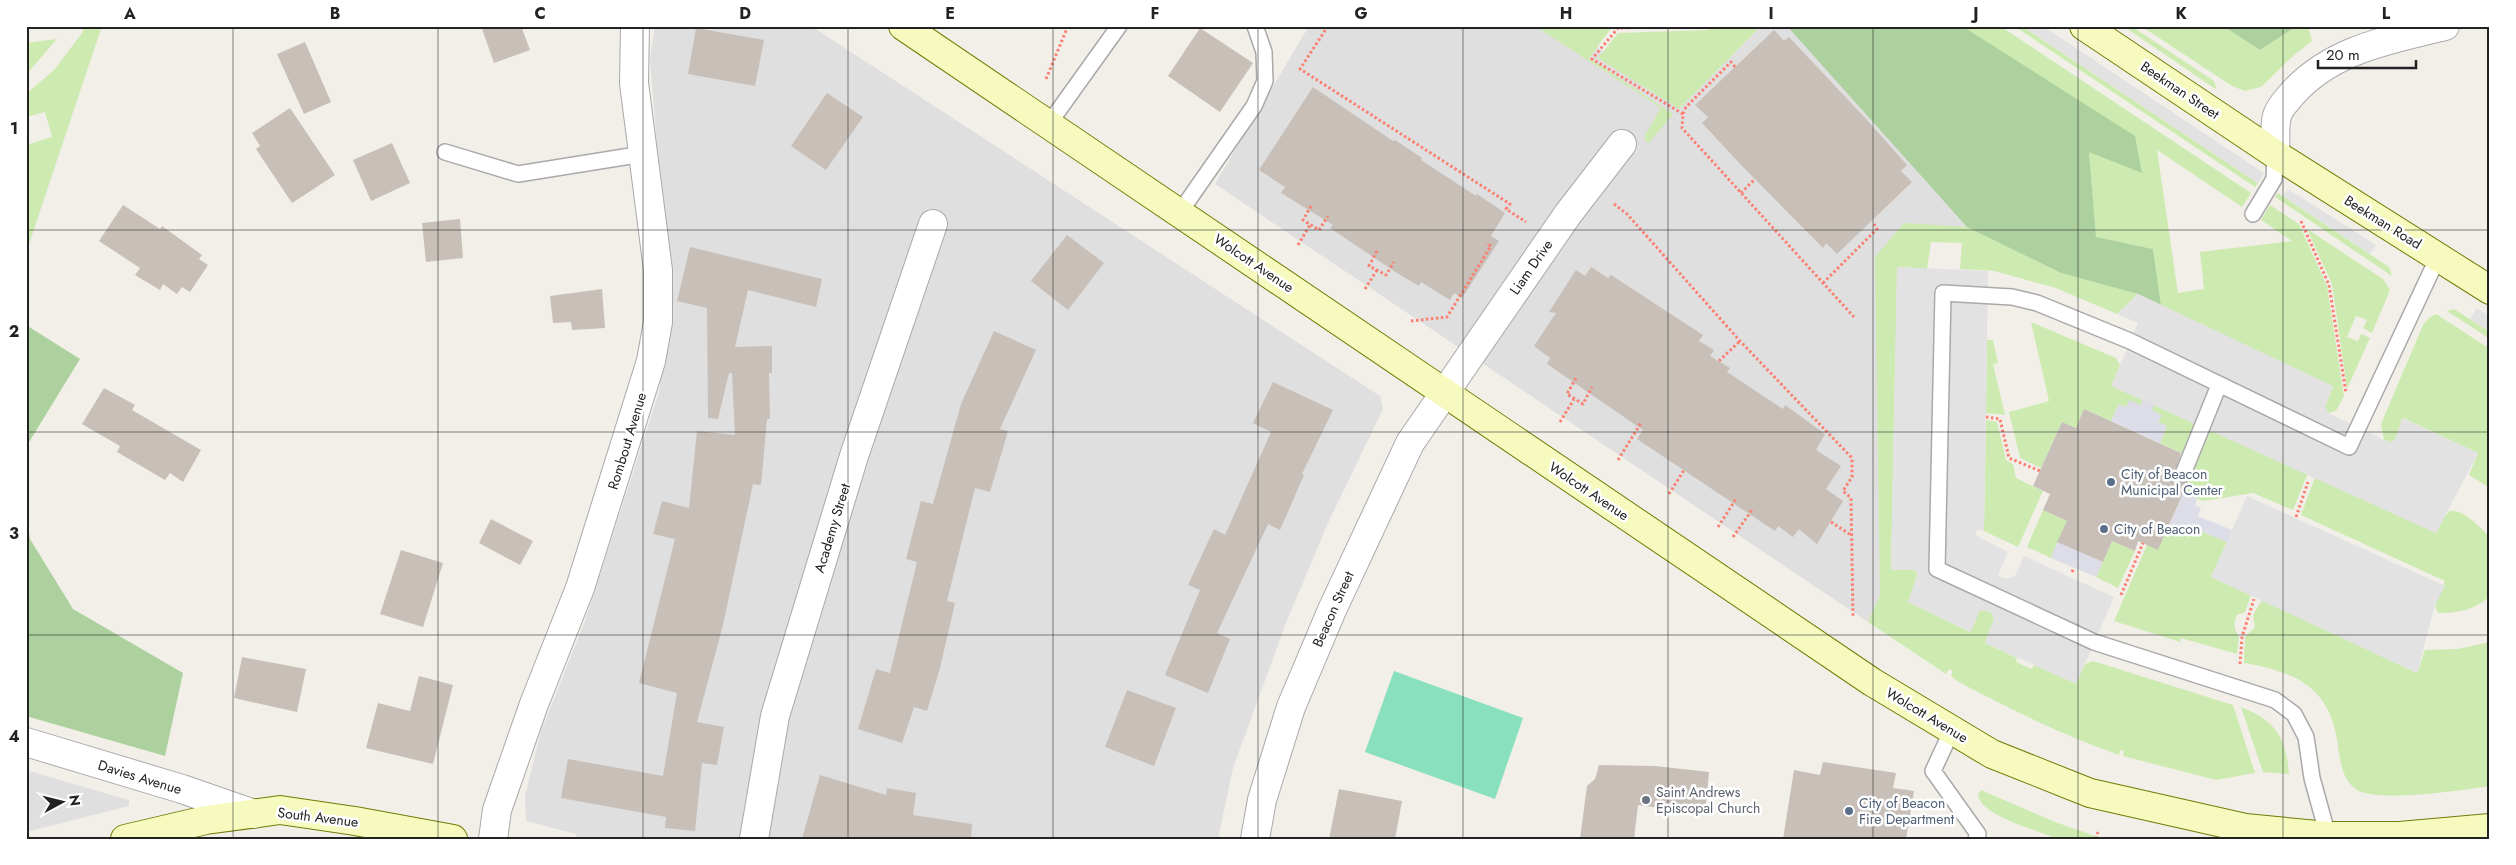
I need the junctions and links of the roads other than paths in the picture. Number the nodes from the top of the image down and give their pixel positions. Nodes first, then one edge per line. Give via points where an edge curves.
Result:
1 (635, 26) edge
2 (903, 26) edge
3 (1119, 26) edge
4 (1255, 26) edge
5 (2084, 26) edge
6 (2445, 26) edge
7 (1048, 124) junction
8 (1622, 144) dead end
9 (445, 152) dead end
10 (644, 154) junction
11 (2275, 154) junction
12 (1180, 212) junction
13 (2253, 214) dead end
14 (932, 224) dead end
15 (2438, 257) junction
16 (2490, 290) edge
17 (2219, 385) junction
18 (1445, 392) junction
19 (2182, 474) dead end
20 (1952, 730) junction
21 (26, 742) edge
22 (254, 814) junction
23 (2490, 828) edge
24 (2328, 837) edge
25 (125, 839) edge
26 (453, 839) edge
27 (493, 839) edge
28 (754, 839) edge
29 (1255, 839) edge
30 (1976, 839) edge

1 - 10 street, Rombout Avenue via 634,83
2 - 7 main road, Wolcott Avenue
3 - 7 lane
4 - 12 lane via 1264,52 1264,81 1254,106
5 - 11 main road, Beekman Street
6 - 11 street via 2367,45 2332,61 2304,81 2277,115
7 - 12 main road, Wolcott Avenue
8 - 18 street, Liam Drive via 1568,214
9 - 10 lane via 518,174
10 - 27 street, Rombout Avenue via 658,270 658,322 652,361 580,588 497,810
11 - 13 lane via 2274,179
11 - 15 main road, Beekman Road
12 - 18 main road, Wolcott Avenue
14 - 28 street, Academy Street via 854,456 775,716
15 - 16 main road, Beekman Road
15 - 17 lane via 2349,447
17 - 19 lane
17 - 24 lane via 2130,341 2026,298 1943,293 1936,570 2094,642 2275,700 2294,714 2306,737 2312,778
18 - 20 main road, Wolcott Avenue via 1872,682
18 - 29 street, Beacon Street via 1410,443 1328,619 1291,707 1262,800
20 - 24 main road, Wolcott Avenue via 1992,754 2090,793 2245,828
20 - 30 lane via 1932,771 1978,834
21 - 22 street, Davies Avenue
22 - 25 main road, South Avenue via 206,820
22 - 26 main road, South Avenue via 280,810 355,820
23 - 24 main road, Wolcott Avenue via 2400,836

